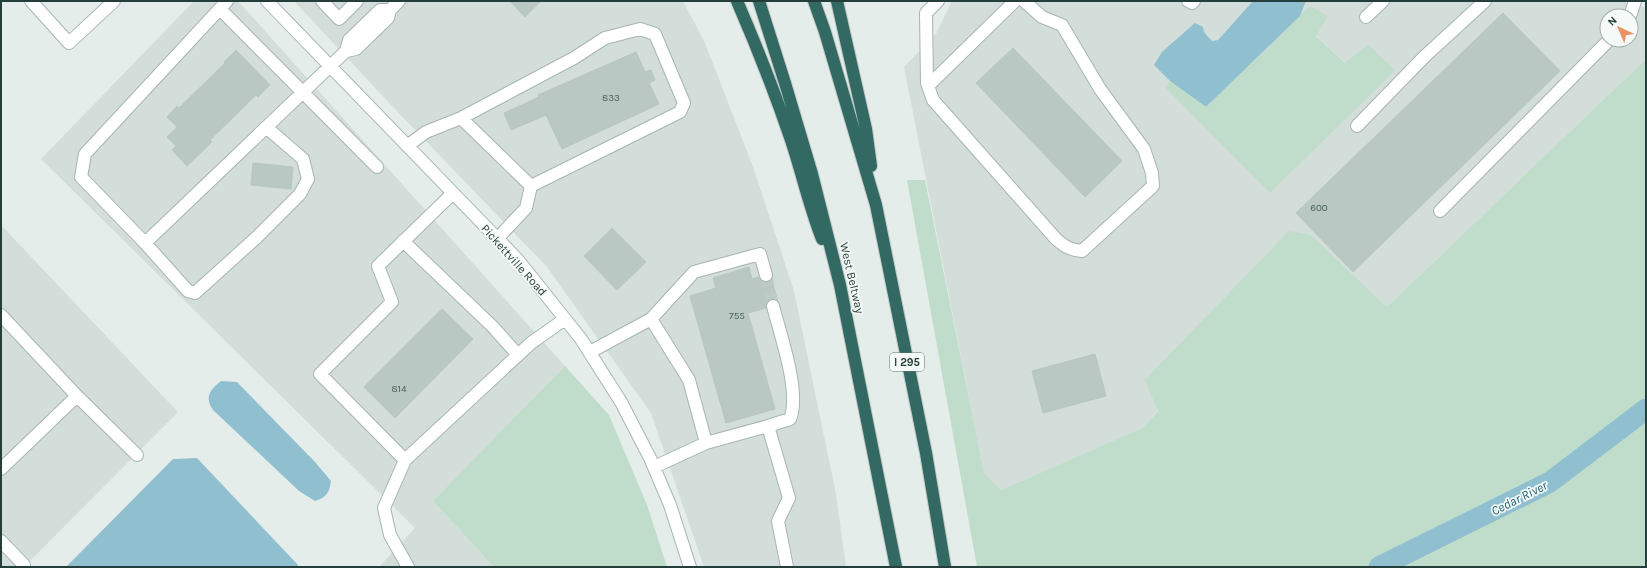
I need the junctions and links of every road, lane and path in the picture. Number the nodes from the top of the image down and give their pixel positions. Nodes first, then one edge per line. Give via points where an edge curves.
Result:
1 (31, 1) edge
2 (114, 1) edge
3 (267, 1) edge
4 (322, 1) edge
5 (357, 1) edge
6 (399, 1) edge
7 (737, 1) edge
8 (758, 1) edge
9 (814, 1) edge
10 (837, 1) edge
11 (938, 1) edge
12 (1015, 1) edge
13 (1024, 1) edge
14 (1188, 1) edge
15 (1194, 1) edge
16 (1382, 1) edge
17 (1485, 1) edge
18 (224, 5) edge
19 (1366, 17) dead end
20 (1601, 48) edge
21 (330, 66) junction
22 (928, 86) junction
23 (303, 92) junction
24 (461, 118) junction
25 (266, 126) junction
26 (1358, 126) dead end
27 (408, 146) junction
28 (377, 167) dead end
29 (531, 186) junction
30 (453, 193) junction
31 (876, 205) junction
32 (1440, 211) dead end
33 (497, 239) junction
34 (404, 241) junction
35 (145, 242) junction
36 (766, 275) tunnel mouth
37 (840, 285) junction
38 (773, 306) tunnel mouth
39 (1, 315) edge
40 (565, 319) junction
41 (651, 319) junction
42 (590, 352) junction
43 (518, 355) junction
44 (77, 396) junction
45 (768, 426) junction
46 (706, 443) junction
47 (137, 456) dead end
48 (405, 460) junction
49 (654, 467) junction
50 (1, 469) edge
51 (1, 541) edge
52 (24, 565) dead end
53 (408, 567) edge
54 (690, 567) edge
55 (787, 567) edge
56 (896, 567) edge
57 (945, 567) edge

1 - 2 street via 69,44
3 - 21 street, Pickettville Road
4 - 5 street via 339,19
6 - 21 street via 390,10 380,10 348,40 346,51
7 - 37 highway via 792,141 810,211
8 - 37 highway, West Beltway via 812,174
9 - 31 highway, I 295
10 - 31 highway via 866,129
11 - 22 street via 926,13
12 - 22 street
13 - 22 street via 1042,16 1062,25 1100,89 1144,149 1152,173 1153,186 1082,251 1068,248 1056,238 937,106 932,100
14 - 15 street
16 - 19 street
17 - 26 street via 1424,57
18 - 23 street
18 - 35 street via 85,154 80,177
20 - 32 street
21 - 23 street
21 - 27 street, Pickettville Road
23 - 25 street
23 - 28 street
24 - 27 street via 426,132
24 - 29 street
24 - 29 street via 574,58 605,38 640,29 655,34 684,103 680,112
25 - 35 street
25 - 35 street via 303,159 308,179 300,194 257,236 195,293 188,291
27 - 30 street, Pickettville Road
29 - 33 street via 526,208
30 - 33 street, Pickettville Road
30 - 34 street
31 - 57 highway, I 295 via 926,453
33 - 40 street, Pickettville Road via 518,260
34 - 43 street via 492,326
34 - 48 street via 378,266 392,302 320,374
36 - 41 street via 760,254 694,272
37 - 56 highway, West Beltway
38 - 45 street via 788,362 794,409 790,419
39 - 44 street
40 - 42 street, Pickettville Road
40 - 43 street
41 - 42 street
41 - 46 street via 689,380
42 - 49 street, Pickettville Road via 621,402
43 - 48 street
44 - 47 street
44 - 50 street
45 - 46 street
45 - 55 street via 789,498 778,522
46 - 49 street
48 - 53 street via 384,508 390,535
49 - 54 street, Pickettville Road via 670,505
51 - 52 street

